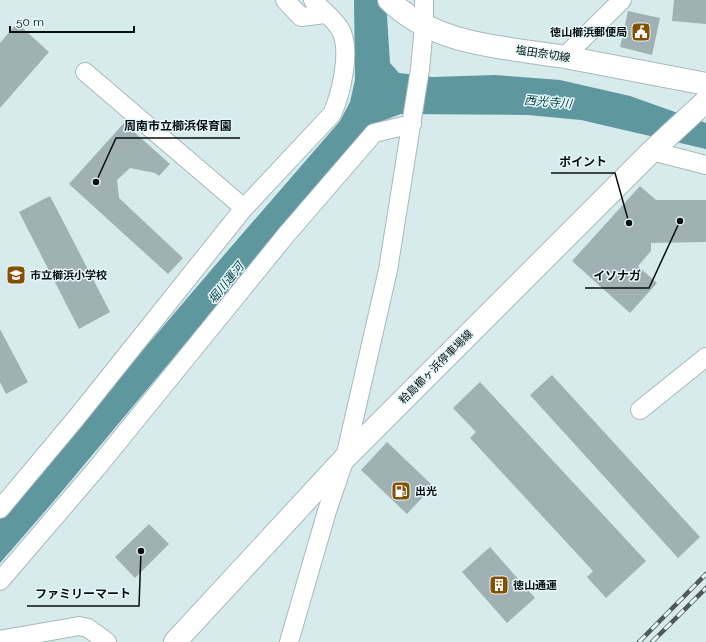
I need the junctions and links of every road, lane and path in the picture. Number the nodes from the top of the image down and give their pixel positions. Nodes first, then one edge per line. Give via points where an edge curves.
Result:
1 (285, 0) edge
2 (313, 0) edge
3 (424, 0) edge
4 (622, 0) edge
5 (391, 2) edge
6 (322, 7) edge
7 (424, 26) junction
8 (564, 57) junction
9 (85, 72) dead end
10 (706, 84) edge
11 (703, 105) edge
12 (412, 124) junction
13 (652, 151) junction
14 (706, 165) edge
15 (244, 208) junction
16 (706, 357) edge
17 (640, 410) dead end
18 (345, 458) junction
19 (0, 509) edge
20 (0, 581) edge
21 (294, 639) edge
22 (0, 640) edge
23 (107, 642) edge
24 (174, 642) edge

1 - 6 street via 301,17
2 - 6 street
3 - 7 street
4 - 8 street
5 - 7 main road, 塩田奈切線
6 - 15 street via 340,28 345,42 343,75 337,102 332,114
7 - 8 main road, 塩田奈切線 via 467,42
7 - 12 street
8 - 10 main road, 塩田奈切線
9 - 15 street
11 - 13 main road, 粭島櫛ヶ浜停車場線
12 - 18 street via 388,270
12 - 20 street via 374,133 286,235 96,469
13 - 14 street
13 - 18 main road, 粭島櫛ヶ浜停車場線
15 - 19 street
16 - 17 street
18 - 21 street via 327,511
18 - 24 main road, 粭島櫛ヶ浜停車場線
22 - 23 street via 79,626 88,628

